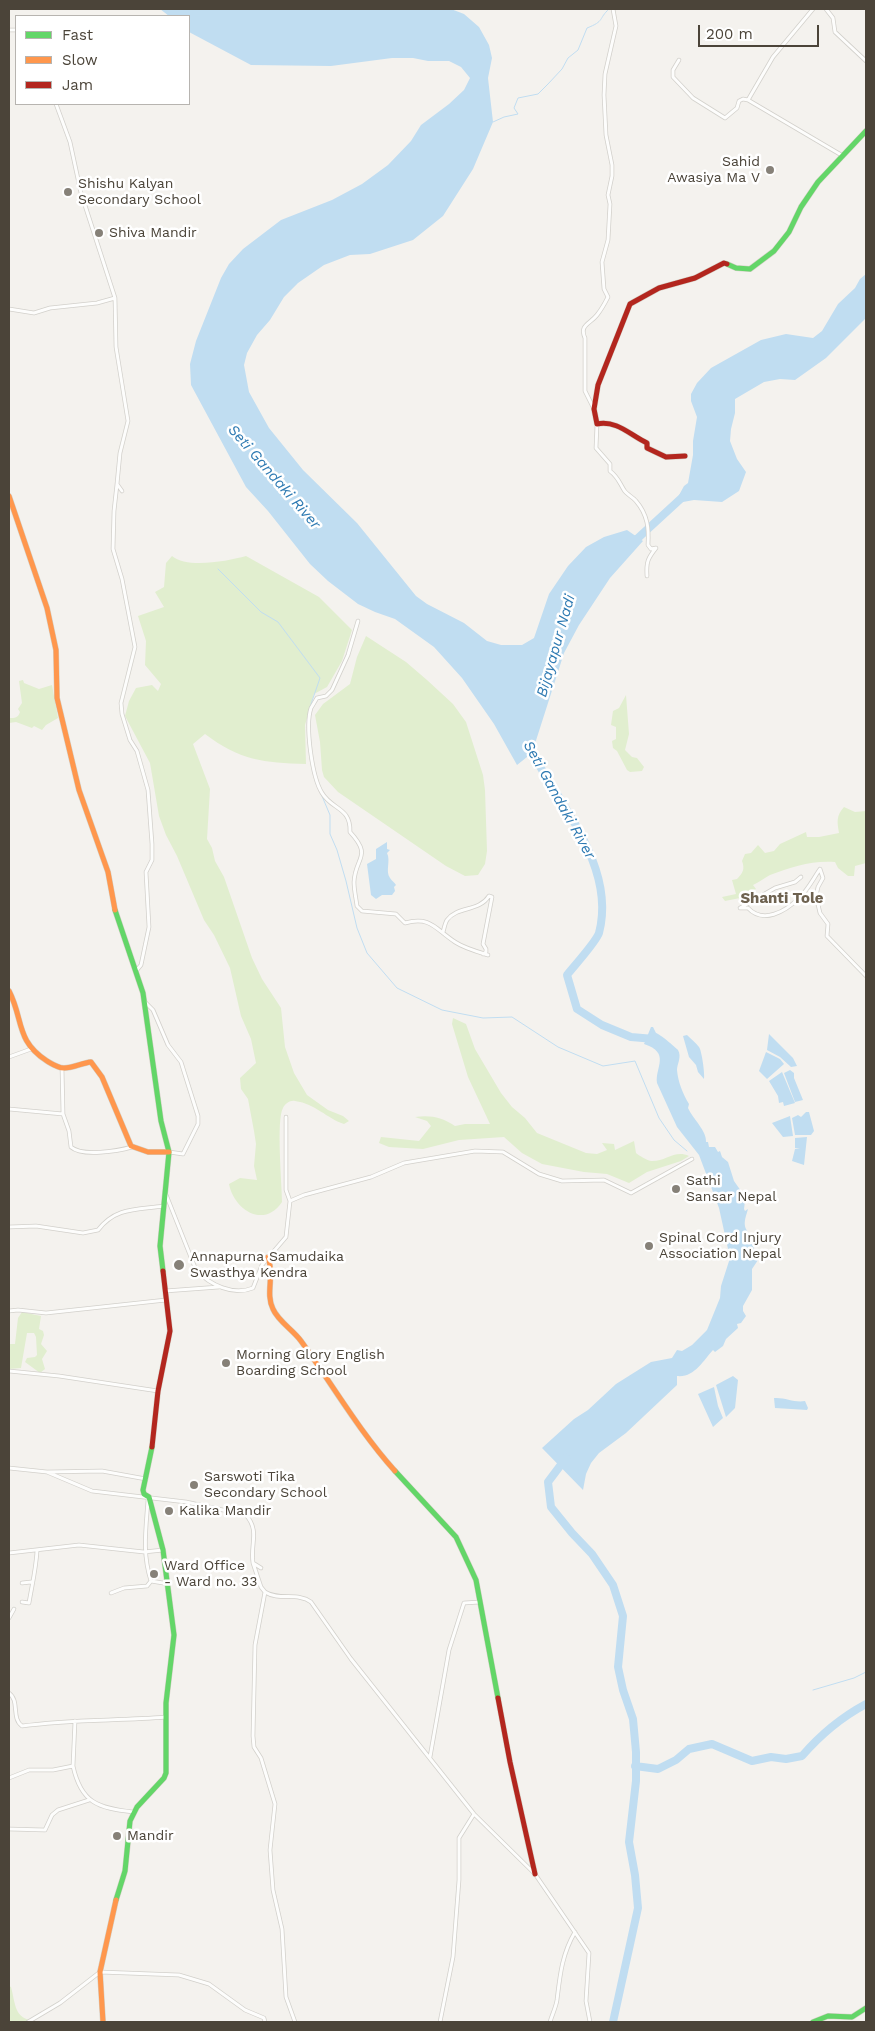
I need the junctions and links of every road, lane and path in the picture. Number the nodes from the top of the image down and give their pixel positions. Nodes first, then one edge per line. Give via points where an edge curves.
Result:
1 (613, 9) edge
2 (813, 9) edge
3 (826, 9) edge
4 (679, 60) dead end
5 (866, 61) edge
6 (748, 100) junction
7 (56, 105) edge
8 (866, 131) edge
9 (843, 156) junction
10 (114, 298) junction
11 (9, 310) edge
12 (594, 409) junction
13 (598, 424) junction
14 (685, 456) dead end
15 (117, 484) junction
16 (122, 490) dead end
17 (9, 496) edge
18 (648, 576) dead end
19 (358, 621) dead end
20 (801, 877) dead end
21 (443, 932) junction
22 (483, 954) junction
23 (488, 955) dead end
24 (136, 972) junction
25 (866, 976) edge
26 (9, 991) edge
27 (144, 1000) junction
28 (31, 1049) junction
29 (9, 1057) edge
30 (62, 1068) junction
31 (9, 1109) edge
32 (63, 1114) junction
33 (286, 1117) dead end
34 (133, 1147) junction
35 (169, 1152) junction
36 (692, 1159) dead end
37 (165, 1192) junction
38 (290, 1201) junction
39 (164, 1206) junction
40 (9, 1228) edge
41 (268, 1257) junction
42 (220, 1287) junction
43 (165, 1291) junction
44 (166, 1300) junction
45 (9, 1311) edge
46 (9, 1371) edge
47 (158, 1391) junction
48 (9, 1468) edge
49 (46, 1472) junction
50 (146, 1478) junction
51 (149, 1497) junction
52 (163, 1550) junction
53 (36, 1551) junction
54 (144, 1552) junction
55 (9, 1553) edge
56 (253, 1563) junction
57 (261, 1568) dead end
58 (151, 1581) junction
59 (31, 1582) junction
60 (22, 1583) dead end
61 (169, 1584) junction
62 (265, 1592) junction
63 (110, 1593) dead end
64 (22, 1602) dead end
65 (480, 1602) junction
66 (14, 1609) dead end
67 (9, 1618) edge
68 (9, 1693) edge
69 (166, 1718) junction
70 (76, 1721) junction
71 (430, 1757) junction
72 (73, 1766) junction
73 (9, 1778) edge
74 (89, 1800) junction
75 (133, 1812) junction
76 (474, 1814) junction
77 (9, 1829) edge
78 (535, 1874) junction
79 (575, 1932) junction
80 (100, 1972) junction
81 (866, 2011) edge
82 (848, 2020) edge
83 (28, 2022) edge
84 (103, 2022) edge
85 (265, 2022) edge
86 (295, 2022) edge
87 (440, 2022) edge
88 (550, 2022) edge
89 (590, 2022) edge
90 (813, 2022) edge

1 - 12 street via 616,26 605,74 604,95 606,135 612,165 608,240 602,262 604,289 608,297 596,317 582,331 585,338 585,391
2 - 6 street via 773,58
3 - 5 street via 833,18 835,32
4 - 6 street via 673,77 693,98 721,116 725,118 737,108 739,101
6 - 9 street
7 - 10 street
8 - 9 main road
9 - 12 main road via 818,182 783,241 766,258 750,269 724,263 695,278 659,288 630,304 598,385
10 - 11 street via 34,313
10 - 15 street via 116,347 128,421
12 - 13 main road
13 - 14 main road via 614,423 661,455
13 - 18 street via 596,448 610,464 610,471 620,480 624,491 643,512 650,535 648,545 651,549 656,548 648,558
15 - 16 street
15 - 24 street via 114,549 135,647 121,703 122,714 148,790 152,844 152,860 145,880 149,927 141,965
17 - 24 main road via 54,636 57,698 79,790 108,872 116,914
19 - 21 street via 348,655 332,690 317,698 311,709 312,762 317,781 322,794 350,821 350,832 360,843 362,852 354,881 357,906 362,911 396,914 405,922 419,919
20 - 25 street via 740,908 748,908 763,918 780,912 799,898 820,869 823,878 816,896 820,913 828,924 827,936
21 - 22 street via 457,943
21 - 22 street via 452,916 478,907 489,896 492,897 483,944 486,952
22 - 23 street
24 - 27 main road
26 - 28 main road via 22,1038
27 - 35 main road
27 - 35 street via 153,1010 168,1045 181,1062 198,1116 198,1124 182,1154
28 - 29 street
28 - 30 main road
30 - 32 street
30 - 34 main road via 89,1061 94,1064
31 - 32 street
32 - 34 street via 74,1150 103,1152
33 - 38 street via 286,1190
34 - 35 main road via 148,1152
35 - 37 main road
36 - 38 street via 631,1193 604,1180 562,1181 539,1174 503,1152 475,1151 404,1164
37 - 39 main road
37 - 42 street via 196,1270
38 - 41 street via 286,1237
39 - 40 street via 117,1213 98,1230 83,1233 36,1226
39 - 43 main road via 160,1246
41 - 42 street via 253,1288 240,1291
41 - 65 main road via 272,1267 270,1295 273,1310 299,1338 377,1451 456,1537 476,1580
42 - 43 street
43 - 44 main road
44 - 45 street via 46,1313
44 - 47 main road via 170,1331
46 - 47 street
47 - 50 main road
48 - 49 street
49 - 50 street via 102,1471
49 - 51 street via 92,1491
50 - 51 main road via 143,1492
51 - 52 main road
51 - 54 street
51 - 56 street via 246,1515 254,1529
52 - 54 street
52 - 61 main road
53 - 54 street via 79,1545
53 - 55 street
53 - 59 street via 35,1576
54 - 58 street
56 - 57 street
56 - 62 street
58 - 61 street
58 - 63 street via 147,1586
59 - 60 street
59 - 64 street via 29,1603
61 - 69 main road via 174,1635
62 - 71 street via 302,1597 311,1602 351,1659
62 - 86 street via 255,1645 253,1736 275,1804 270,1850 273,1890 282,1929 286,1997
65 - 71 street via 464,1603 453,1633
65 - 78 main road
66 - 67 street
68 - 70 street via 14,1697 17,1722 22,1726
69 - 70 street
69 - 75 main road via 165,1776
70 - 72 street
71 - 76 street
72 - 73 street via 29,1770
72 - 74 street via 80,1788
74 - 75 street
74 - 77 street via 58,1810 45,1830
75 - 80 main road via 125,1871 113,1908
76 - 78 street
76 - 87 street via 459,1838 453,1957
78 - 79 street
79 - 88 street via 565,1952
79 - 89 street via 589,1953 586,2001
80 - 83 street via 60,2003
80 - 84 main road
80 - 85 street via 179,1975 209,1984 245,2010 264,2018
81 - 82 main road
82 - 90 main road via 828,2016

